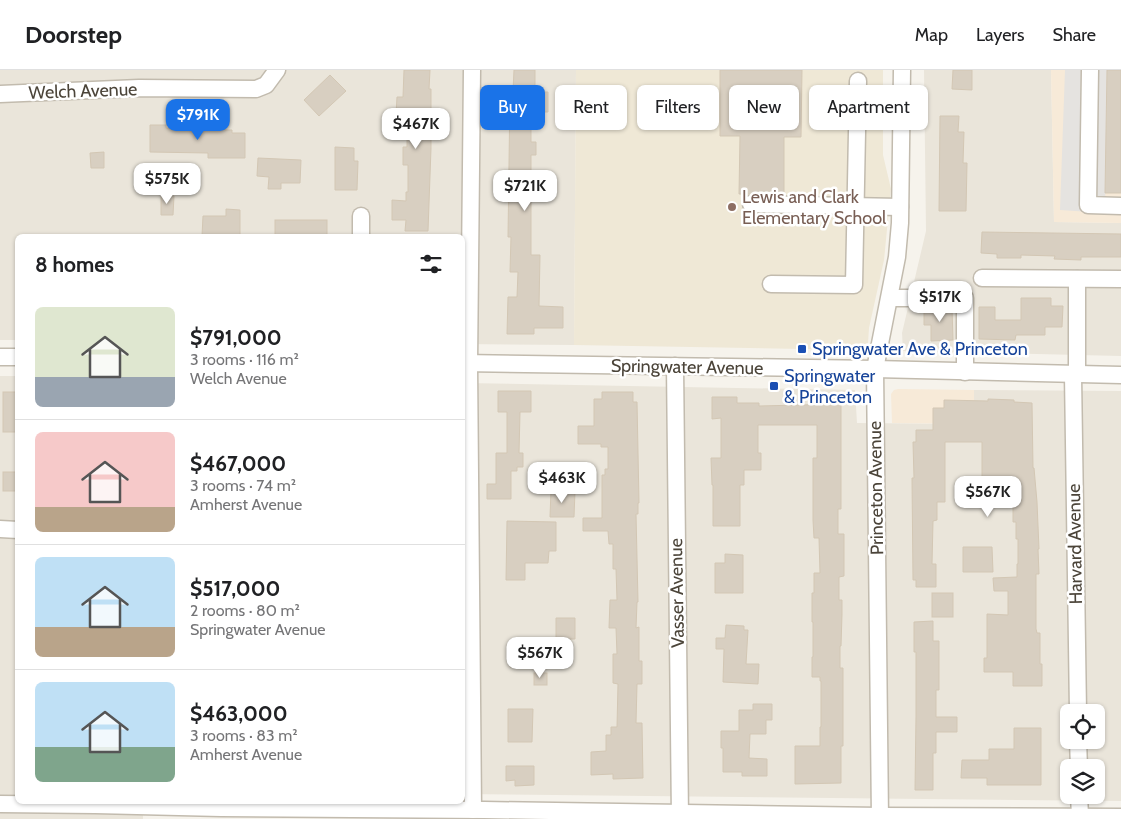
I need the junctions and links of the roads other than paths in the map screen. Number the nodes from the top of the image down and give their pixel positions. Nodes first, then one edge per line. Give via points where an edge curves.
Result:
1 (277, 70) edge
2 (472, 70) edge
3 (902, 70) edge
4 (1090, 70) edge
5 (858, 80) dead end
6 (0, 94) edge
7 (751, 204) dead end
8 (855, 206) junction
9 (1121, 206) edge
10 (900, 207) junction
11 (361, 216) dead end
12 (361, 234) edge
13 (982, 278) dead end
14 (1078, 279) junction
15 (1121, 279) edge
16 (771, 284) dead end
17 (890, 298) junction
18 (0, 357) edge
19 (15, 357) edge
20 (466, 364) edge
21 (675, 366) junction
22 (875, 369) junction
23 (965, 372) junction
24 (1075, 375) junction
25 (1121, 375) edge
26 (0, 530) edge
27 (15, 530) edge
28 (1078, 704) edge
29 (0, 804) edge
30 (15, 804) edge
31 (106, 804) edge
32 (1079, 804) edge
33 (279, 805) edge
34 (480, 813) edge
35 (221, 814) edge
36 (373, 814) edge
37 (504, 815) edge
38 (680, 816) edge
39 (1080, 816) junction
40 (1121, 817) edge
41 (880, 818) edge

1 - 6 street, Welch Avenue via 266,85 256,89 139,88
2 - 20 street
3 - 10 street, Princeton Avenue
4 - 9 street via 1088,205
5 - 8 street
7 - 8 street
8 - 10 street
8 - 16 street via 854,285
10 - 17 street, Princeton Avenue
11 - 12 street
13 - 14 street
14 - 15 street
14 - 24 street, Harvard Avenue
17 - 22 street, Princeton Avenue
17 - 23 street via 965,298
18 - 19 street
20 - 21 street, Springwater Avenue
20 - 34 street
21 - 22 street, Springwater Avenue
21 - 38 street, Vasser Avenue
22 - 23 street, Springwater Avenue
22 - 41 street, Princeton Avenue
23 - 24 street, Springwater Avenue
24 - 25 street, Springwater Avenue
24 - 28 street, Harvard Avenue
26 - 27 street
29 - 30 street
31 - 35 street
32 - 39 street
33 - 35 street
33 - 36 street
34 - 36 street
34 - 37 street
37 - 38 street
38 - 41 street
39 - 40 street
39 - 41 street

